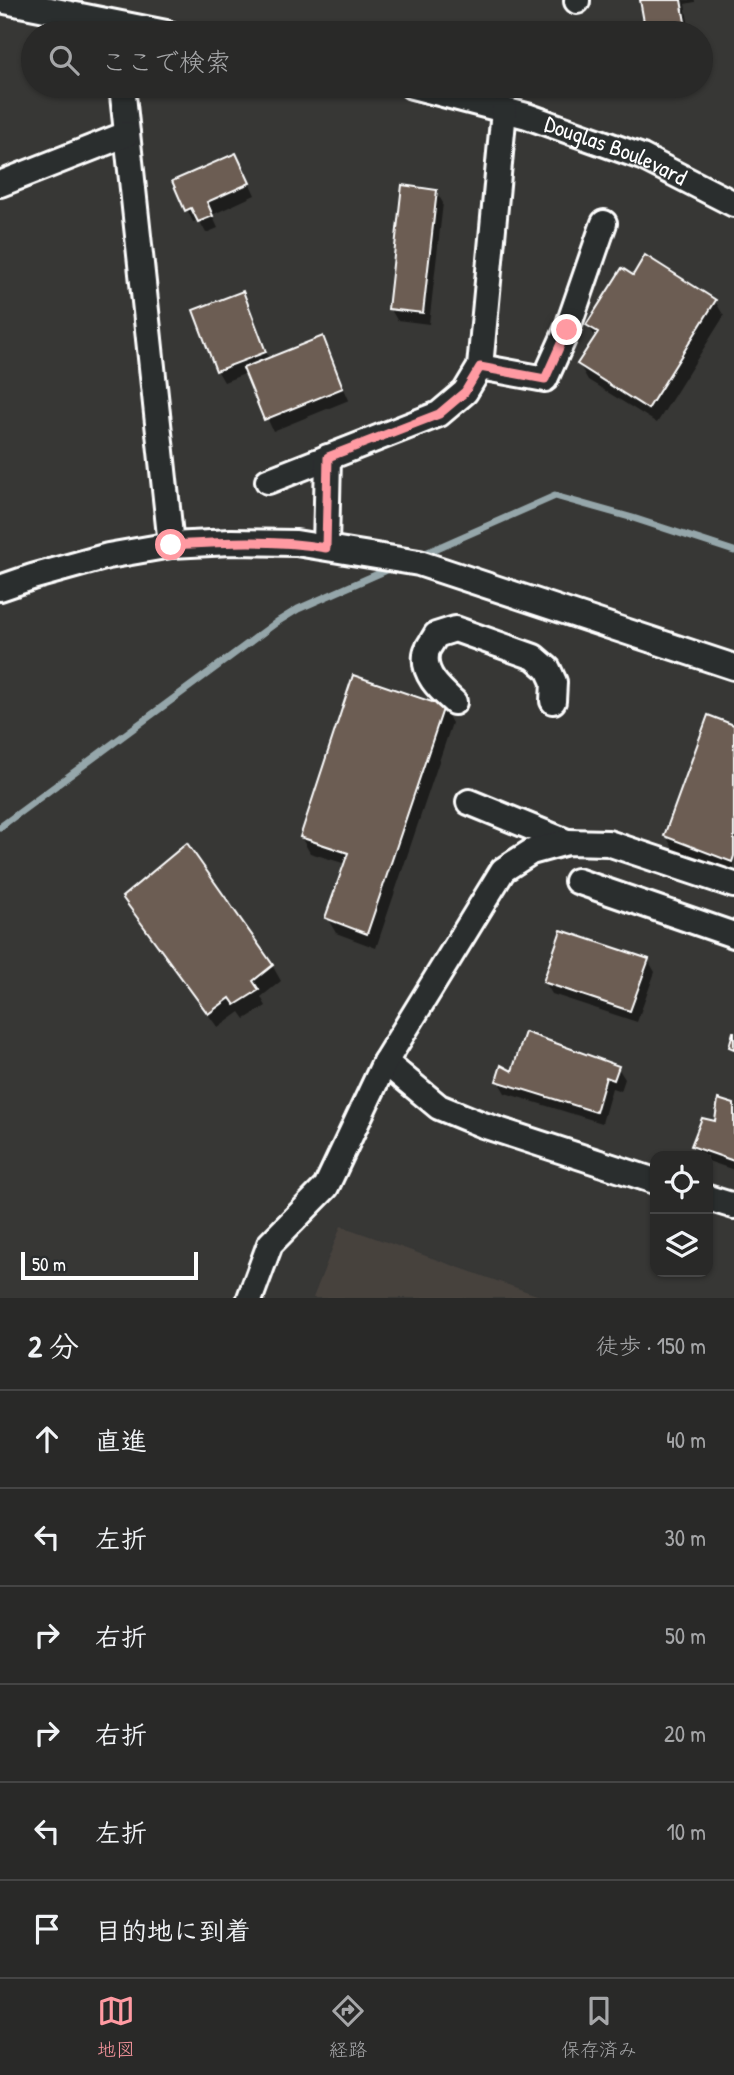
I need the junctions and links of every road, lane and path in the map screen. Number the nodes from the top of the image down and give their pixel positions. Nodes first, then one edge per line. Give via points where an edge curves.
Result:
1 (0, 0) edge
2 (84, 21) edge
3 (123, 98) edge
4 (458, 98) edge
5 (504, 110) junction
6 (127, 134) junction
7 (0, 184) edge
8 (734, 204) edge
9 (604, 223) dead end
10 (480, 367) junction
11 (328, 457) junction
12 (268, 481) dead end
13 (171, 545) junction
14 (326, 548) junction
15 (0, 588) edge
16 (734, 667) edge
17 (553, 701) dead end
18 (454, 702) dead end
19 (469, 802) dead end
20 (567, 842) junction
21 (577, 881) dead end
22 (734, 885) edge
23 (734, 936) edge
24 (385, 1062) junction
25 (650, 1179) edge
26 (713, 1200) edge
27 (734, 1206) edge
28 (250, 1298) edge

1 - 2 street
3 - 6 street
4 - 5 street, Douglas Boulevard
5 - 8 street, Douglas Boulevard via 642,158
5 - 10 street
6 - 7 street
6 - 13 street
9 - 10 street via 545,379
10 - 11 street via 465,392 439,414
11 - 12 street
11 - 14 street
13 - 14 street via 270,542
13 - 15 street via 108,556
14 - 16 street via 419,563
17 - 18 street via 554,682 534,656 455,629 436,635 425,654 429,673
19 - 20 street
20 - 22 street via 608,843
20 - 24 street via 531,852 503,870
21 - 23 street
24 - 25 street via 439,1107
24 - 28 street via 326,1188 270,1244
26 - 27 street

